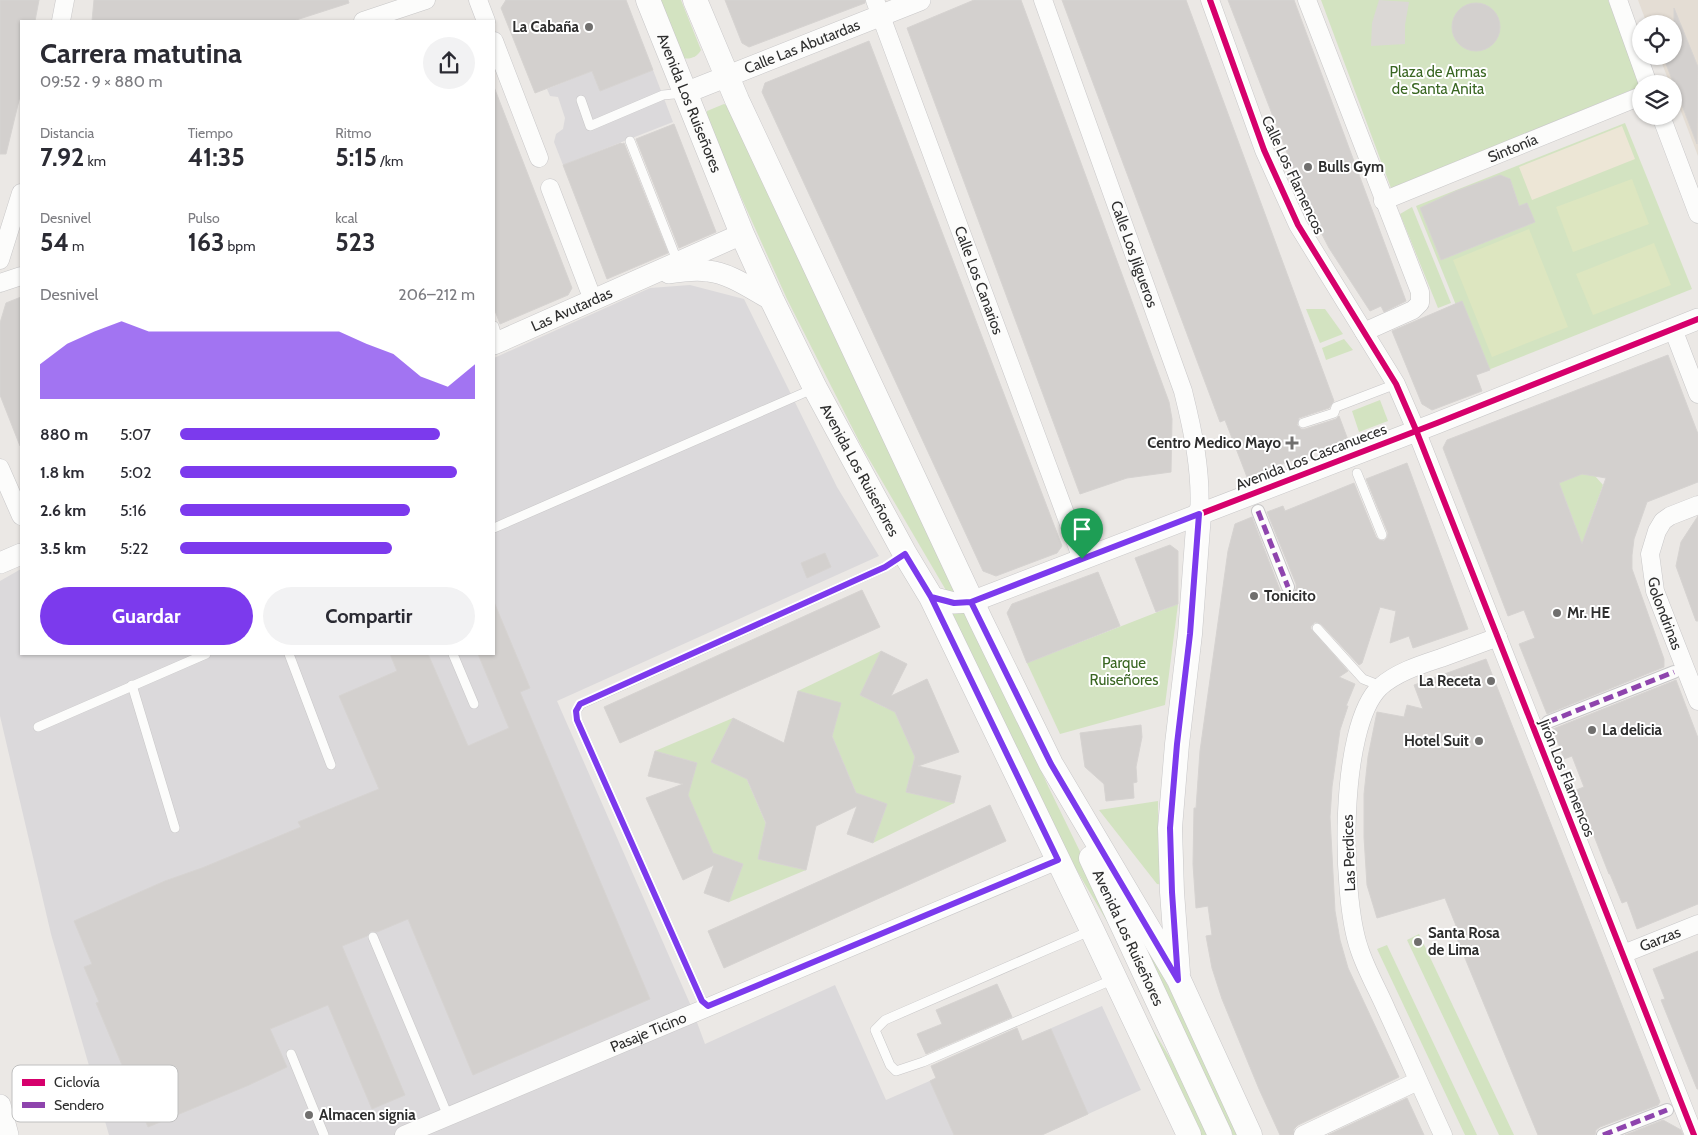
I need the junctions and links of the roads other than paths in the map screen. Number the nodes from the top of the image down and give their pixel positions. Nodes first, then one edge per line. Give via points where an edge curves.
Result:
1 (65, 0) edge
2 (426, 0) edge
3 (478, 0) edge
4 (648, 0) edge
5 (696, 0) edge
6 (920, 0) edge
7 (1043, 0) edge
8 (1210, 0) edge
9 (1307, 0) edge
10 (1618, 0) edge
11 (878, 8) edge
12 (61, 20) edge
13 (366, 20) edge
14 (486, 20) edge
15 (495, 44) edge
16 (1645, 75) edge
17 (726, 77) junction
18 (685, 93) junction
19 (581, 100) dead end
20 (1632, 100) edge
21 (1664, 125) edge
22 (630, 142) dead end
23 (539, 158) dead end
24 (550, 188) dead end
25 (20, 196) edge
26 (1384, 201) junction
27 (1698, 214) edge
28 (742, 234) junction
29 (0, 260) edge
30 (678, 263) junction
31 (651, 275) junction
32 (20, 276) edge
33 (0, 283) edge
34 (593, 300) junction
35 (772, 300) junction
36 (1698, 319) edge
37 (1672, 329) junction
38 (1364, 332) junction
39 (496, 337) edge
40 (1396, 384) junction
41 (815, 388) junction
42 (1698, 394) edge
43 (1303, 423) dead end
44 (1416, 430) junction
45 (0, 468) edge
46 (1357, 473) dead end
47 (1698, 505) edge
48 (1258, 511) dead end
49 (20, 514) edge
50 (1199, 514) junction
51 (495, 528) edge
52 (1382, 535) dead end
53 (20, 554) edge
54 (905, 554) junction
55 (1082, 559) junction
56 (0, 563) edge
57 (1288, 588) dead end
58 (931, 597) junction
59 (971, 602) junction
60 (1317, 628) dead end
61 (1498, 638) junction
62 (204, 655) edge
63 (289, 655) edge
64 (453, 655) edge
65 (1687, 675) edge
66 (132, 686) junction
67 (1381, 686) junction
68 (1698, 701) edge
69 (474, 704) dead end
70 (1548, 722) dead end
71 (38, 726) dead end
72 (1051, 764) junction
73 (331, 765) dead end
74 (175, 828) dead end
75 (1058, 860) junction
76 (1698, 924) edge
77 (1092, 930) junction
78 (373, 937) dead end
79 (1623, 954) junction
80 (1115, 978) junction
81 (1178, 980) junction
82 (708, 1006) junction
83 (291, 1054) dead end
84 (1418, 1081) junction
85 (1195, 1082) junction
86 (0, 1105) edge
87 (1667, 1110) dead end
88 (448, 1116) junction
89 (8, 1135) edge
90 (324, 1135) edge
91 (404, 1135) edge
92 (1189, 1135) edge
93 (1220, 1135) edge
94 (1250, 1135) edge
95 (1303, 1135) edge
96 (1443, 1135) edge
97 (1603, 1135) edge
98 (1694, 1135) edge

1 - 12 street
2 - 13 street
3 - 14 street
4 - 18 main road, Avenida Los Ruiseñores
5 - 17 main road, Avenida Los Ruiseñores
6 - 11 street, Calle Las Abutardas
7 - 50 street, Calle Los Jilgueros via 1183,392 1191,423
8 - 38 street, Calle Los Flamencos via 1264,150 1295,217
9 - 26 street
10 - 16 street
11 - 17 street, Calle Las Abutardas
11 - 55 street, Calle Los Canarios
15 - 23 street
17 - 18 street, Calle Las Abutardas
17 - 59 main road, Avenida Los Ruiseñores
18 - 19 lane via 663,96 590,126
18 - 28 main road, Avenida Los Ruiseñores
20 - 26 street, Sintonía
21 - 27 street
22 - 30 lane
24 - 34 street
25 - 29 street
26 - 38 street via 1420,292 1420,303 1414,310
28 - 30 street, Las Avutardas
28 - 35 main road, Avenida Los Ruiseñores
30 - 31 street, Las Avutardas
31 - 34 street, Las Avutardas
31 - 35 street, Las Avutardas via 709,271 730,277
32 - 33 street
34 - 39 street, Las Avutardas
35 - 41 main road, Avenida Los Ruiseñores
36 - 37 street, Avenida Los Cascanueces
37 - 42 street
37 - 44 street, Avenida Los Cascanueces
38 - 40 street, Calle Los Flamencos
40 - 43 lane via 1336,407 1334,413
40 - 44 street, Calle Los Flamencos
41 - 51 lane
41 - 54 main road, Avenida Los Ruiseñores
44 - 50 street, Avenida Los Cascanueces
44 - 61 street, Jirón Los Flamencos
45 - 49 street
46 - 52 lane
47 - 65 street, Golondrinas via 1663,521 1650,554 1655,591
48 - 57 street
50 - 55 street, Avenida Los Cascanueces
50 - 81 main road via 1170,828
53 - 56 street
54 - 58 main road, Avenida Los Ruiseñores
54 - 82 lane via 885,567 580,704 576,711 577,720 702,1001
55 - 59 street, Avenida Los Cascanueces
58 - 59 street, Avenida Los Cascanueces via 954,603
58 - 75 main road, Avenida Los Ruiseñores
59 - 72 main road, Avenida Los Ruiseñores
60 - 67 lane via 1363,679
61 - 67 street, Las Perdices via 1413,668
61 - 79 street, Jirón Los Flamencos
62 - 66 lane
63 - 73 lane
64 - 69 lane
65 - 68 street, Golondrinas
65 - 70 street
66 - 71 lane
66 - 74 lane
67 - 84 street, Las Perdices via 1366,706 1352,753 1347,802 1349,887 1359,948
72 - 81 main road, Avenida Los Ruiseñores
72 - 85 main road, Avenida Los Ruiseñores via 1072,817
75 - 77 main road, Avenida Los Ruiseñores
75 - 82 street, Pasaje Ticino
76 - 79 street, Garzas
77 - 80 main road, Avenida Los Ruiseñores
77 - 80 lane via 885,1020 876,1030 890,1064 896,1070 923,1062
77 - 85 main road, Avenida Los Ruiseñores
78 - 88 lane
79 - 98 street, Jirón Los Flamencos
80 - 92 main road, Avenida Los Ruiseñores
81 - 94 main road, Avenida Los Ruiseñores
82 - 88 street, Pasaje Ticino
83 - 90 lane
84 - 95 street
84 - 96 street, Las Perdices
85 - 93 main road, Avenida Los Ruiseñores
86 - 89 street
87 - 97 street
88 - 91 street, Pasaje Ticino

